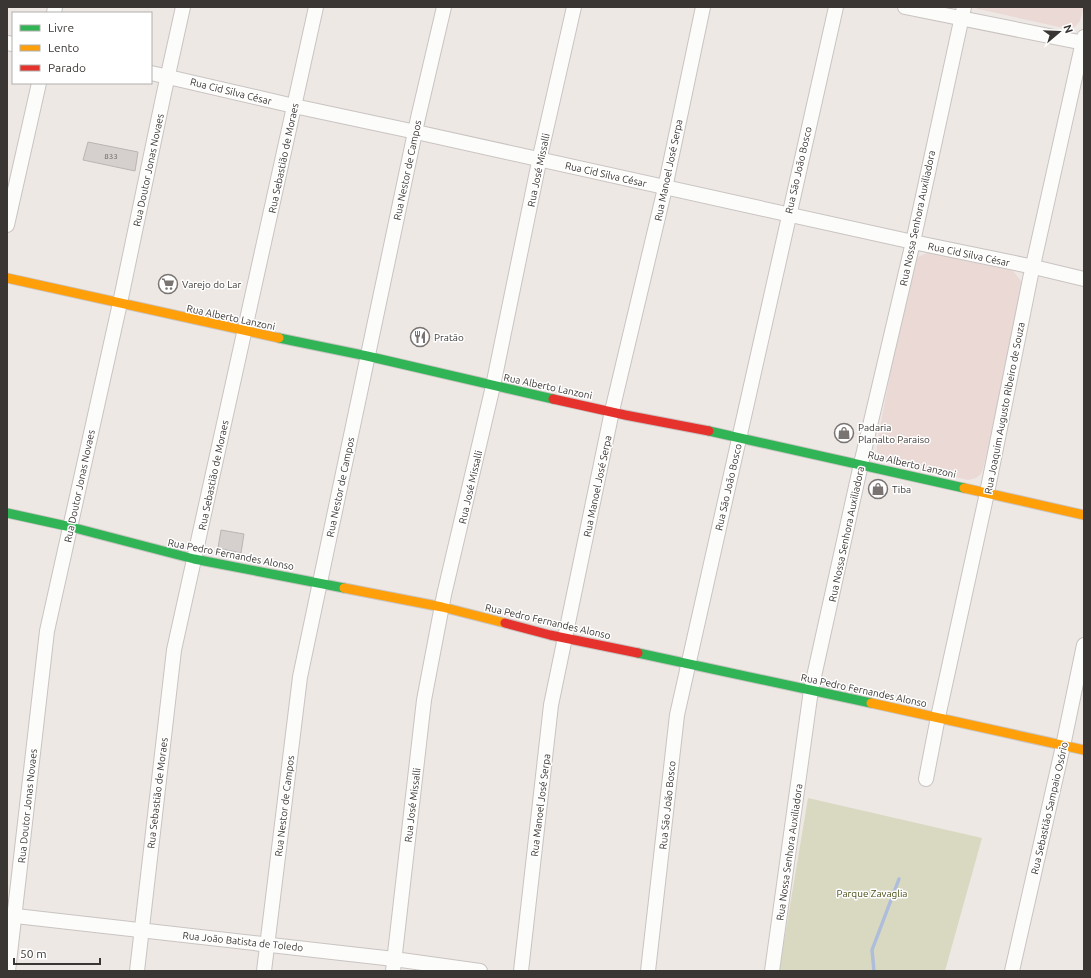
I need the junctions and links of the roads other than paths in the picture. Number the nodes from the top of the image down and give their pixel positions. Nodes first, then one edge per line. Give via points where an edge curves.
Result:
1 (184, 7) edge
2 (316, 7) edge
3 (444, 7) edge
4 (574, 7) edge
5 (703, 7) edge
6 (836, 7) edge
7 (905, 7) edge
8 (962, 13) edge
9 (1084, 41) edge
10 (152, 73) edge
11 (168, 76) junction
12 (39, 84) edge
13 (294, 106) junction
14 (416, 132) junction
15 (540, 160) junction
16 (665, 188) junction
17 (788, 214) junction
18 (7, 225) edge
19 (913, 242) junction
20 (1034, 267) junction
21 (7, 278) edge
22 (1084, 280) edge
23 (120, 302) junction
24 (244, 331) junction
25 (367, 356) junction
26 (493, 386) junction
27 (612, 411) junction
28 (740, 437) junction
29 (861, 464) junction
30 (987, 494) junction
31 (7, 513) edge
32 (1084, 515) edge
33 (71, 527) junction
34 (194, 559) junction
35 (320, 582) junction
36 (442, 607) junction
37 (566, 638) junction
38 (1084, 645) edge
39 (689, 663) junction
40 (811, 690) junction
41 (938, 717) junction
42 (1063, 746) junction
43 (1084, 750) edge
44 (926, 779) dead end
45 (11, 915) edge
46 (142, 930) junction
47 (267, 944) junction
48 (393, 965) edge
49 (8, 971) edge
50 (137, 971) edge
51 (264, 971) edge
52 (480, 971) edge
53 (521, 971) edge
54 (648, 971) edge
55 (772, 971) edge
56 (1012, 971) edge

1 - 11 street, Rua Doutor Jonas Novaes
2 - 13 street, Rua Sebastião de Moraes
3 - 14 street, Rua Nestor de Campos
4 - 15 street, Rua José Missalli
5 - 16 street, Rua Manoel José Serpa
6 - 17 street, Rua São João Bosco
7 - 8 street
8 - 9 street
8 - 19 street, Rua Nossa Senhora Auxiliadora
9 - 20 street, Rua Joaquim Augusto Ribeiro de Souza
10 - 11 street, Rua Cid Silva César
11 - 13 street, Rua Cid Silva César
11 - 23 street, Rua Doutor Jonas Novaes
12 - 18 street
13 - 14 street, Rua Cid Silva César
13 - 24 street, Rua Sebastião de Moraes
14 - 15 street, Rua Cid Silva César
14 - 25 street, Rua Nestor de Campos
15 - 16 street, Rua Cid Silva César
15 - 26 street, Rua José Missalli
16 - 17 street, Rua Cid Silva César
16 - 27 street, Rua Manoel José Serpa
17 - 19 street, Rua Cid Silva César
17 - 28 street, Rua São João Bosco
19 - 20 street, Rua Cid Silva César
19 - 29 street, Rua Nossa Senhora Auxiliadora
20 - 22 street, Rua Cid Silva César
20 - 30 street, Rua Joaquim Augusto Ribeiro de Souza
21 - 23 street, Rua Alberto Lanzoni
23 - 24 street, Rua Alberto Lanzoni
23 - 33 street, Rua Doutor Jonas Novaes
24 - 25 street, Rua Alberto Lanzoni
24 - 34 street, Rua Sebastião de Moraes
25 - 26 street, Rua Alberto Lanzoni
25 - 35 street, Rua Nestor de Campos
26 - 27 street, Rua Alberto Lanzoni
26 - 36 street, Rua José Missalli
27 - 28 street, Rua Alberto Lanzoni
27 - 37 street, Rua Manoel José Serpa
28 - 29 street, Rua Alberto Lanzoni
28 - 39 street, Rua São João Bosco
29 - 30 street, Rua Alberto Lanzoni
29 - 40 street, Rua Nossa Senhora Auxiliadora
30 - 32 street, Rua Alberto Lanzoni
30 - 41 street, Rua Joaquim Augusto Ribeiro de Souza
31 - 33 street, Rua Pedro Fernandes Alonso
33 - 34 street, Rua Pedro Fernandes Alonso
33 - 45 street, Rua Doutor Jonas Novaes via 47,631
34 - 35 street, Rua Pedro Fernandes Alonso
34 - 46 street, Rua Sebastião de Moraes via 174,650
35 - 36 street, Rua Pedro Fernandes Alonso
35 - 47 street, Rua Nestor de Campos via 300,677
36 - 37 street, Rua Pedro Fernandes Alonso
36 - 48 street, Rua José Missalli via 424,700
37 - 39 street, Rua Pedro Fernandes Alonso
37 - 53 street, Rua Manoel José Serpa via 552,705
38 - 42 street, Rua Sebastião Sampaio Osório
39 - 40 street, Rua Pedro Fernandes Alonso
39 - 54 street, Rua São João Bosco via 677,715
40 - 41 street, Rua Pedro Fernandes Alonso
40 - 55 street, Rua Nossa Senhora Auxiliadora
41 - 42 street, Rua Pedro Fernandes Alonso
41 - 44 street, Rua Joaquim Augusto Ribeiro de Souza
42 - 43 street, Rua Pedro Fernandes Alonso
42 - 56 street, Rua Sebastião Sampaio Osório
45 - 46 street, Rua João Batista de Toledo
45 - 49 street, Rua Doutor Jonas Novaes
46 - 47 street, Rua João Batista de Toledo
46 - 50 street, Rua Sebastião de Moraes
47 - 48 street, Rua João Batista de Toledo
47 - 51 street, Rua Nestor de Campos
48 - 52 street, Rua João Batista de Toledo

